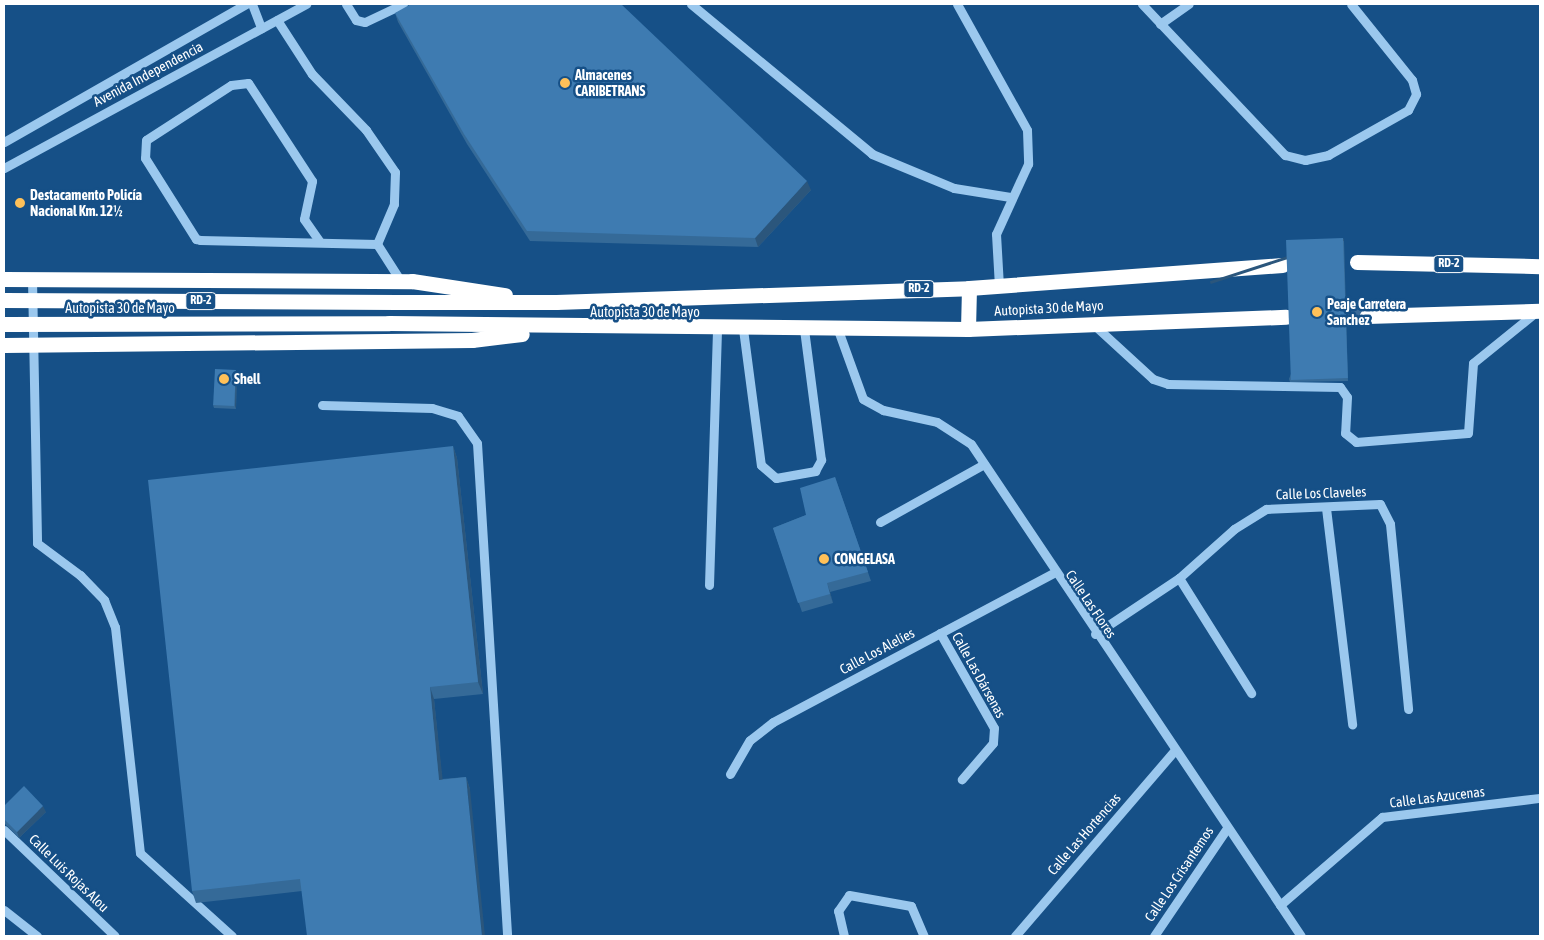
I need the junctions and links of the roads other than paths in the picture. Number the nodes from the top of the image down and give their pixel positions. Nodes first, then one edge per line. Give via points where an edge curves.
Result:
1 (246, 4) edge
2 (252, 4) edge
3 (306, 4) edge
4 (346, 4) edge
5 (403, 4) edge
6 (691, 4) edge
7 (957, 4) edge
8 (1142, 4) edge
9 (1189, 4) edge
10 (1351, 4) edge
11 (277, 20) junction
12 (1160, 24) junction
13 (261, 28) junction
14 (4, 142) edge
15 (4, 168) edge
16 (1010, 197) junction
17 (320, 242) junction
18 (377, 244) junction
19 (1357, 262) dead end
20 (1282, 265) dead end
21 (1540, 266) edge
22 (4, 279) edge
23 (32, 279) junction
24 (400, 280) junction
25 (999, 286) junction
26 (968, 288) junction
27 (4, 300) edge
28 (556, 302) junction
29 (1538, 312) edge
30 (1367, 316) tunnel mouth
31 (1286, 317) edge
32 (1091, 322) junction
33 (4, 324) edge
34 (575, 328) junction
35 (717, 329) junction
36 (743, 329) junction
37 (804, 329) junction
38 (968, 329) junction
39 (838, 330) junction
40 (33, 344) junction
41 (4, 345) edge
42 (322, 405) dead end
43 (984, 464) junction
44 (1326, 508) junction
45 (880, 522) dead end
46 (1053, 573) junction
47 (1179, 578) junction
48 (709, 585) dead end
49 (940, 633) junction
50 (1095, 634) junction
51 (1251, 693) dead end
52 (1408, 709) dead end
53 (1352, 724) dead end
54 (1175, 750) junction
55 (730, 774) dead end
56 (962, 779) dead end
57 (1540, 798) edge
58 (1228, 828) junction
59 (4, 830) edge
60 (1280, 905) junction
61 (4, 910) edge
62 (36, 936) edge
63 (115, 936) edge
64 (232, 936) edge
65 (508, 936) edge
66 (844, 936) edge
67 (924, 936) edge
68 (1015, 936) edge
69 (1154, 936) edge
70 (1301, 936) edge

1 - 14 street, Avenida Independencia
2 - 13 street
3 - 11 street, Avenida Independencia
4 - 5 street via 356,20 365,22
6 - 16 street via 872,154 954,188
7 - 16 street via 1027,130 1028,164
8 - 12 street
9 - 12 street
10 - 12 street via 1412,80 1416,94 1408,110 1328,155 1305,160 1285,155
11 - 13 street, Avenida Independencia
11 - 18 street via 312,74 366,130 395,172 394,204
13 - 15 street, Avenida Independencia
16 - 25 street via 996,234
17 - 17 street via 304,219 312,181 248,83 231,85 144,144 149,166 196,239
17 - 18 street
18 - 24 street
19 - 21 highway, RD-2
20 - 25 highway, Autopista 30 de Mayo / RD-2
22 - 23 highway
23 - 24 highway
23 - 40 street
24 - 28 highway
25 - 26 highway, Autopista 30 de Mayo / RD-2
26 - 28 highway, Autopista 30 de Mayo / RD-2
26 - 38 highway
27 - 28 highway, Autopista 30 de Mayo / RD-2, bridge
29 - 30 highway
29 - 32 street via 1473,363 1468,433 1356,442 1345,433 1347,397 1340,387 1168,384 1153,379
31 - 32 highway, Autopista 30 de Mayo / RD-2
32 - 38 highway, Autopista 30 de Mayo / RD-2
33 - 34 highway, Autopista 30 de Mayo / RD-2, bridge via 389,324
34 - 35 highway, Autopista 30 de Mayo / RD-2
34 - 40 highway via 472,340
35 - 36 highway, Autopista 30 de Mayo / RD-2
35 - 48 street
36 - 37 highway, Autopista 30 de Mayo / RD-2
36 - 37 street via 761,465 776,478 815,471 821,460
37 - 39 highway, Autopista 30 de Mayo / RD-2
38 - 39 highway, Autopista 30 de Mayo / RD-2
39 - 43 street, Calle Las Flores via 862,399 883,410 937,422 956,431
40 - 41 highway
40 - 64 street via 38,543 80,575 104,600 115,627 140,853
42 - 65 street via 432,408 458,416 477,443
43 - 45 street
43 - 46 street, Calle Las Flores
44 - 47 street, Calle Los Claveles via 1266,509 1250,516
44 - 52 street, Calle Los Claveles via 1380,504 1388,513
44 - 53 street
46 - 49 street, Calle Los Alelíes
46 - 50 street, Calle Las Flores
47 - 50 street, Calle Los Claveles
47 - 51 street
49 - 55 street, Calle Los Alelíes via 773,722 750,740
49 - 56 street, Calle Las Dársenas via 994,728 993,743
50 - 54 street, Calle Las Flores
54 - 58 street, Calle Las Flores
54 - 68 street, Calle Las Hortencias
57 - 60 street, Calle Las Azucenas via 1382,817
58 - 60 street, Calle Las Flores
58 - 69 street, Calle Los Crisantemos
59 - 63 street, Calle Luis Rojas Alou
60 - 70 street, Calle Las Flores
61 - 62 street
66 - 67 street via 838,912 849,896 911,906

